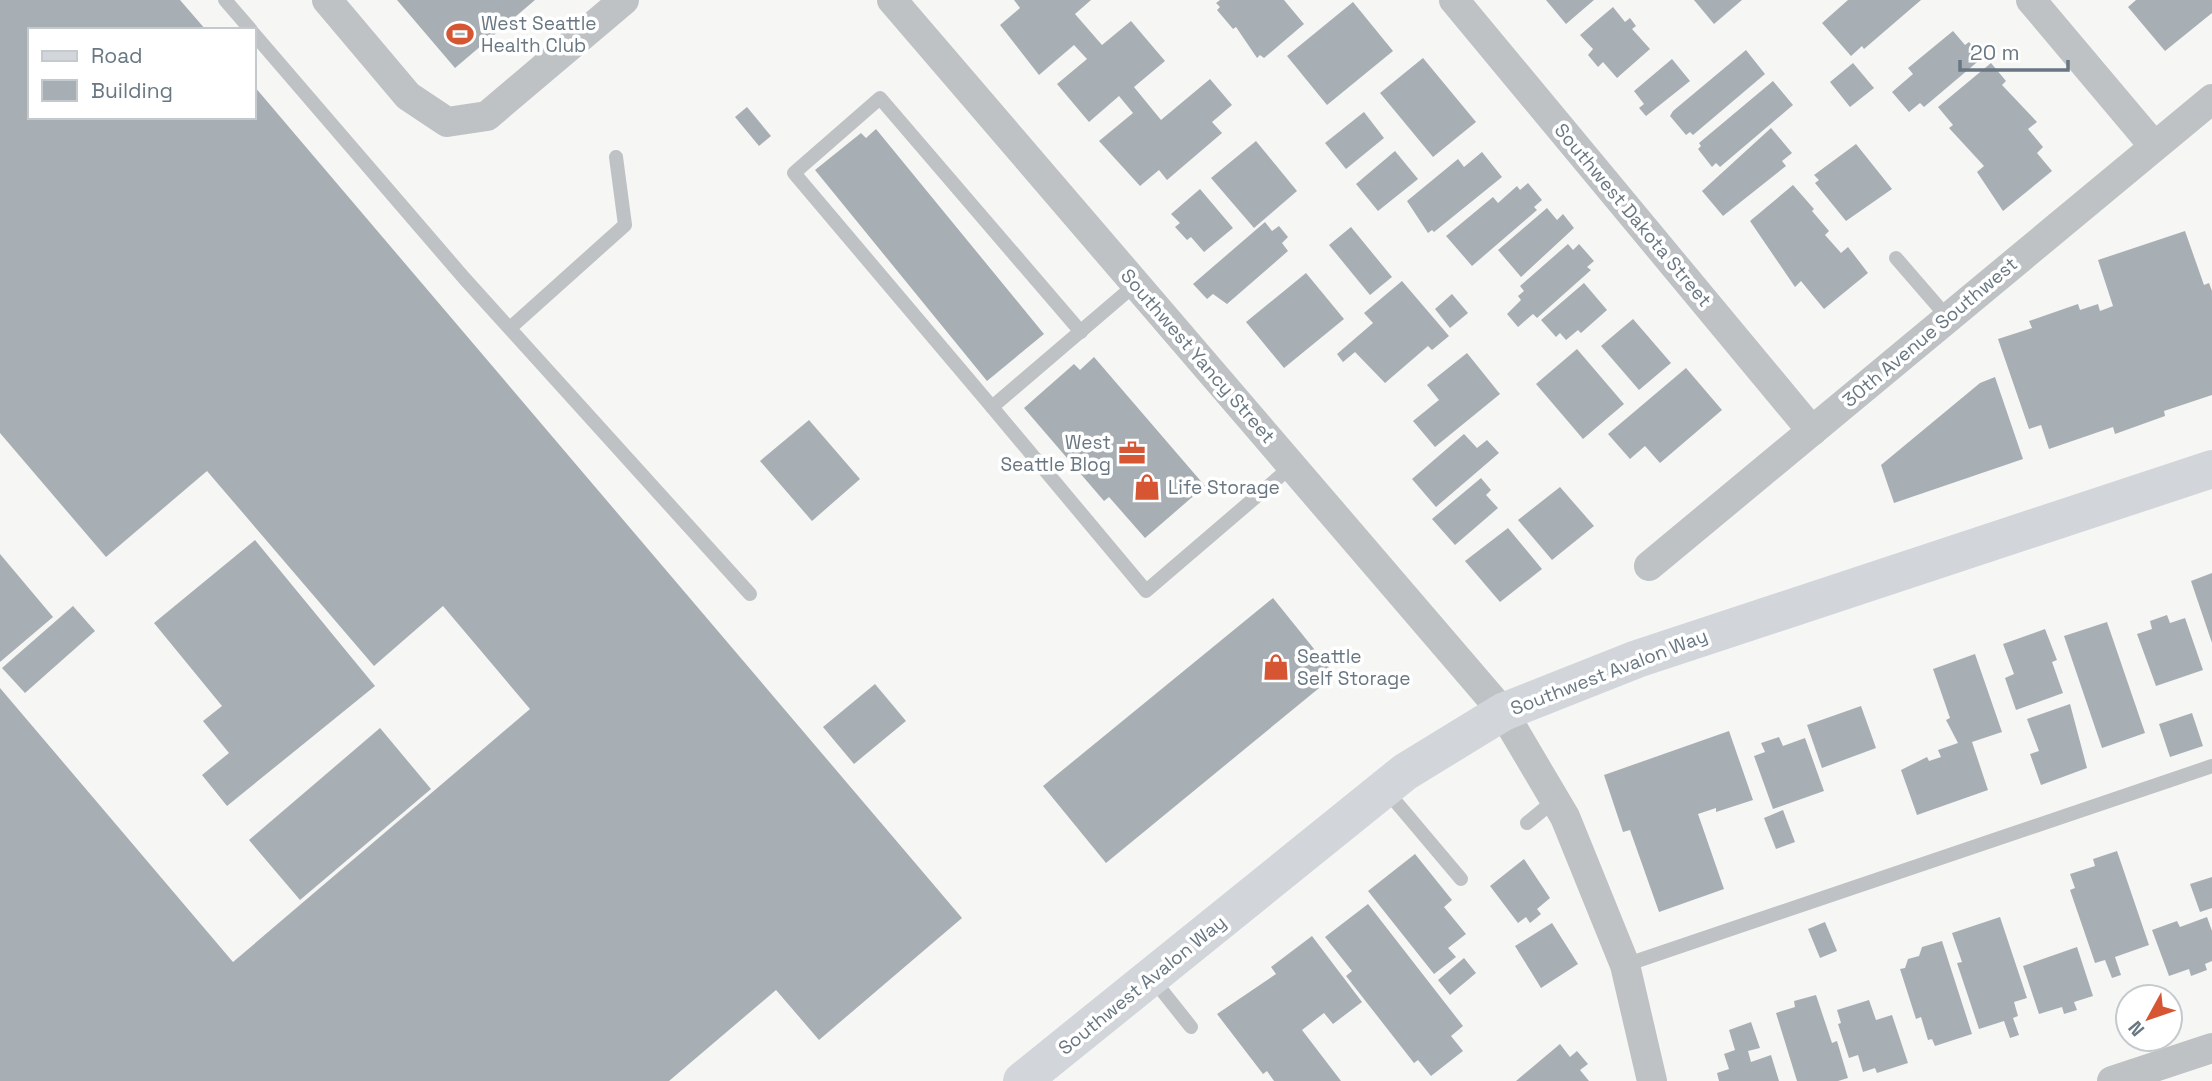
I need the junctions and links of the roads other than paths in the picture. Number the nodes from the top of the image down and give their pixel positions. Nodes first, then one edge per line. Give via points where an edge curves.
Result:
1 (225, 0) edge
2 (327, 0) edge
3 (624, 0) edge
4 (892, 0) edge
5 (1454, 0) edge
6 (2031, 0) edge
7 (249, 28) edge
8 (256, 37) edge
9 (2212, 99) edge
10 (2154, 146) junction
11 (615, 157) dead end
12 (1896, 258) dead end
13 (1136, 284) junction
14 (1948, 317) junction
15 (510, 328) junction
16 (1081, 332) junction
17 (992, 407) junction
18 (1812, 431) junction
19 (1292, 466) junction
20 (2212, 469) edge
21 (1649, 566) dead end
22 (750, 594) dead end
23 (1503, 712) junction
24 (2212, 766) edge
25 (1384, 788) junction
26 (1555, 800) junction
27 (1527, 823) dead end
28 (1461, 879) dead end
29 (1625, 965) junction
30 (1151, 977) junction
31 (1191, 1027) dead end
32 (2212, 1048) edge
33 (1022, 1081) edge
34 (1652, 1081) edge
35 (2112, 1081) edge

1 - 7 lane
2 - 3 street via 408,96 447,122 488,116
4 - 13 street, Southwest Yancy Street
5 - 18 street, Southwest Dakota Street
6 - 10 street
8 - 15 lane
9 - 10 street, 30th Avenue Southwest
10 - 14 street, 30th Avenue Southwest
11 - 15 lane via 625,225
12 - 14 lane
13 - 16 lane
13 - 19 street, Southwest Yancy Street
14 - 18 street, 30th Avenue Southwest
15 - 22 lane
16 - 17 lane
16 - 17 lane via 880,98 794,173
17 - 19 lane via 1146,591
18 - 21 street, 30th Avenue Southwest
19 - 23 street, Southwest Yancy Street
20 - 23 main road, Southwest Avalon Way via 1637,659
23 - 25 main road, Southwest Avalon Way
23 - 26 street, Southwest Yancy Street
24 - 29 lane
25 - 28 lane
25 - 30 main road, Southwest Avalon Way
26 - 27 lane
26 - 29 street, Southwest Yancy Street
29 - 34 street, Southwest Yancy Street
30 - 31 lane
30 - 33 main road, Southwest Avalon Way
32 - 35 street

